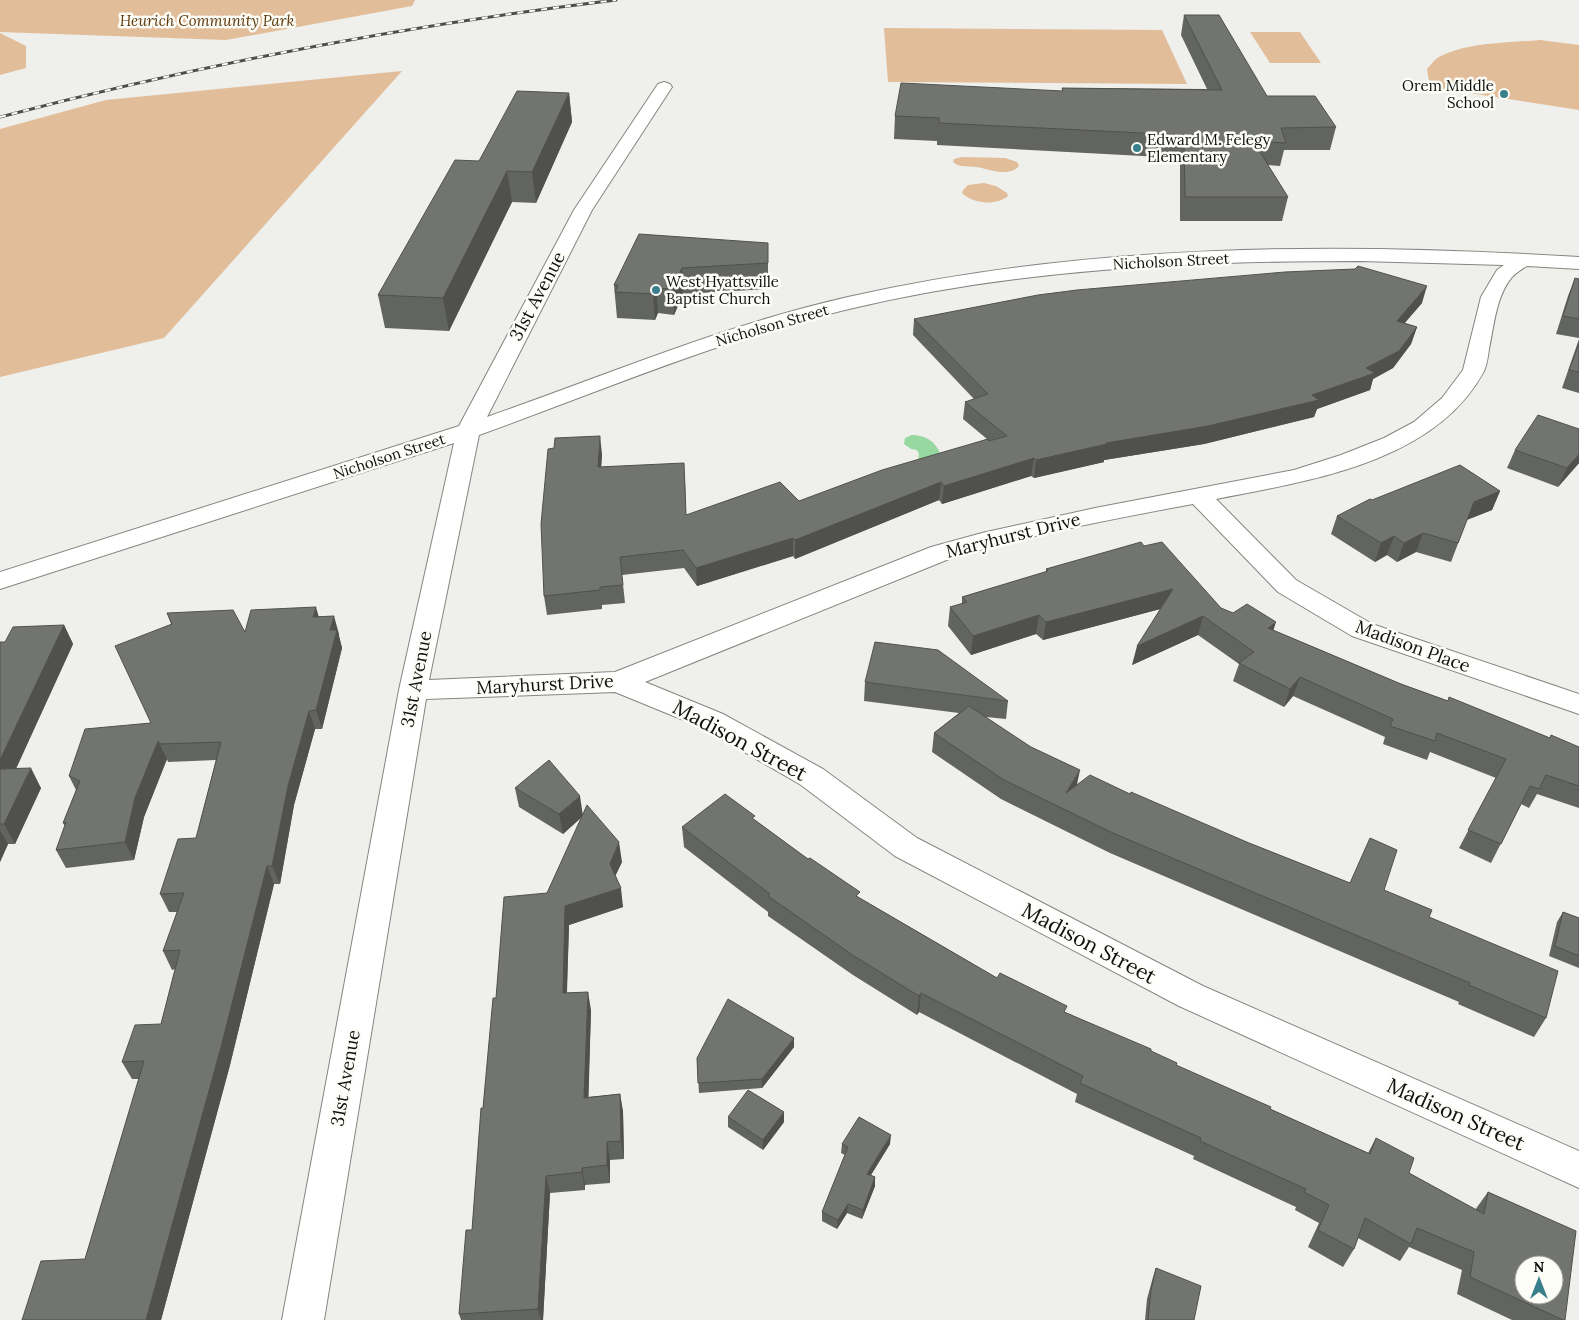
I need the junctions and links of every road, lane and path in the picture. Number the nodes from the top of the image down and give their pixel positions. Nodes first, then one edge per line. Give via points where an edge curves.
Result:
1 (664, 87) dead end
2 (1522, 260) junction
3 (1579, 263) edge
4 (468, 431) junction
5 (1199, 496) junction
6 (0, 581) edge
7 (618, 682) junction
8 (413, 690) junction
9 (1579, 704) edge
10 (1579, 1170) edge
11 (303, 1320) edge

1 - 4 street, 31st Avenue via 582,210
2 - 3 street, Nicholson Street
2 - 4 street, Nicholson Street via 1376,254 1229,257 1074,267 976,278 845,304 729,336
2 - 5 street, Maryhurst Drive via 1504,274 1491,297 1474,370 1450,403 1422,427 1392,443 1299,476
4 - 6 street, Nicholson Street
4 - 8 street, 31st Avenue
5 - 7 street, Maryhurst Drive via 1095,515 940,553
5 - 9 street, Madison Place via 1287,586 1362,630
7 - 8 street, Maryhurst Drive
7 - 10 street, Madison Street via 713,721 812,777 906,847 1191,996
8 - 11 street, 31st Avenue

